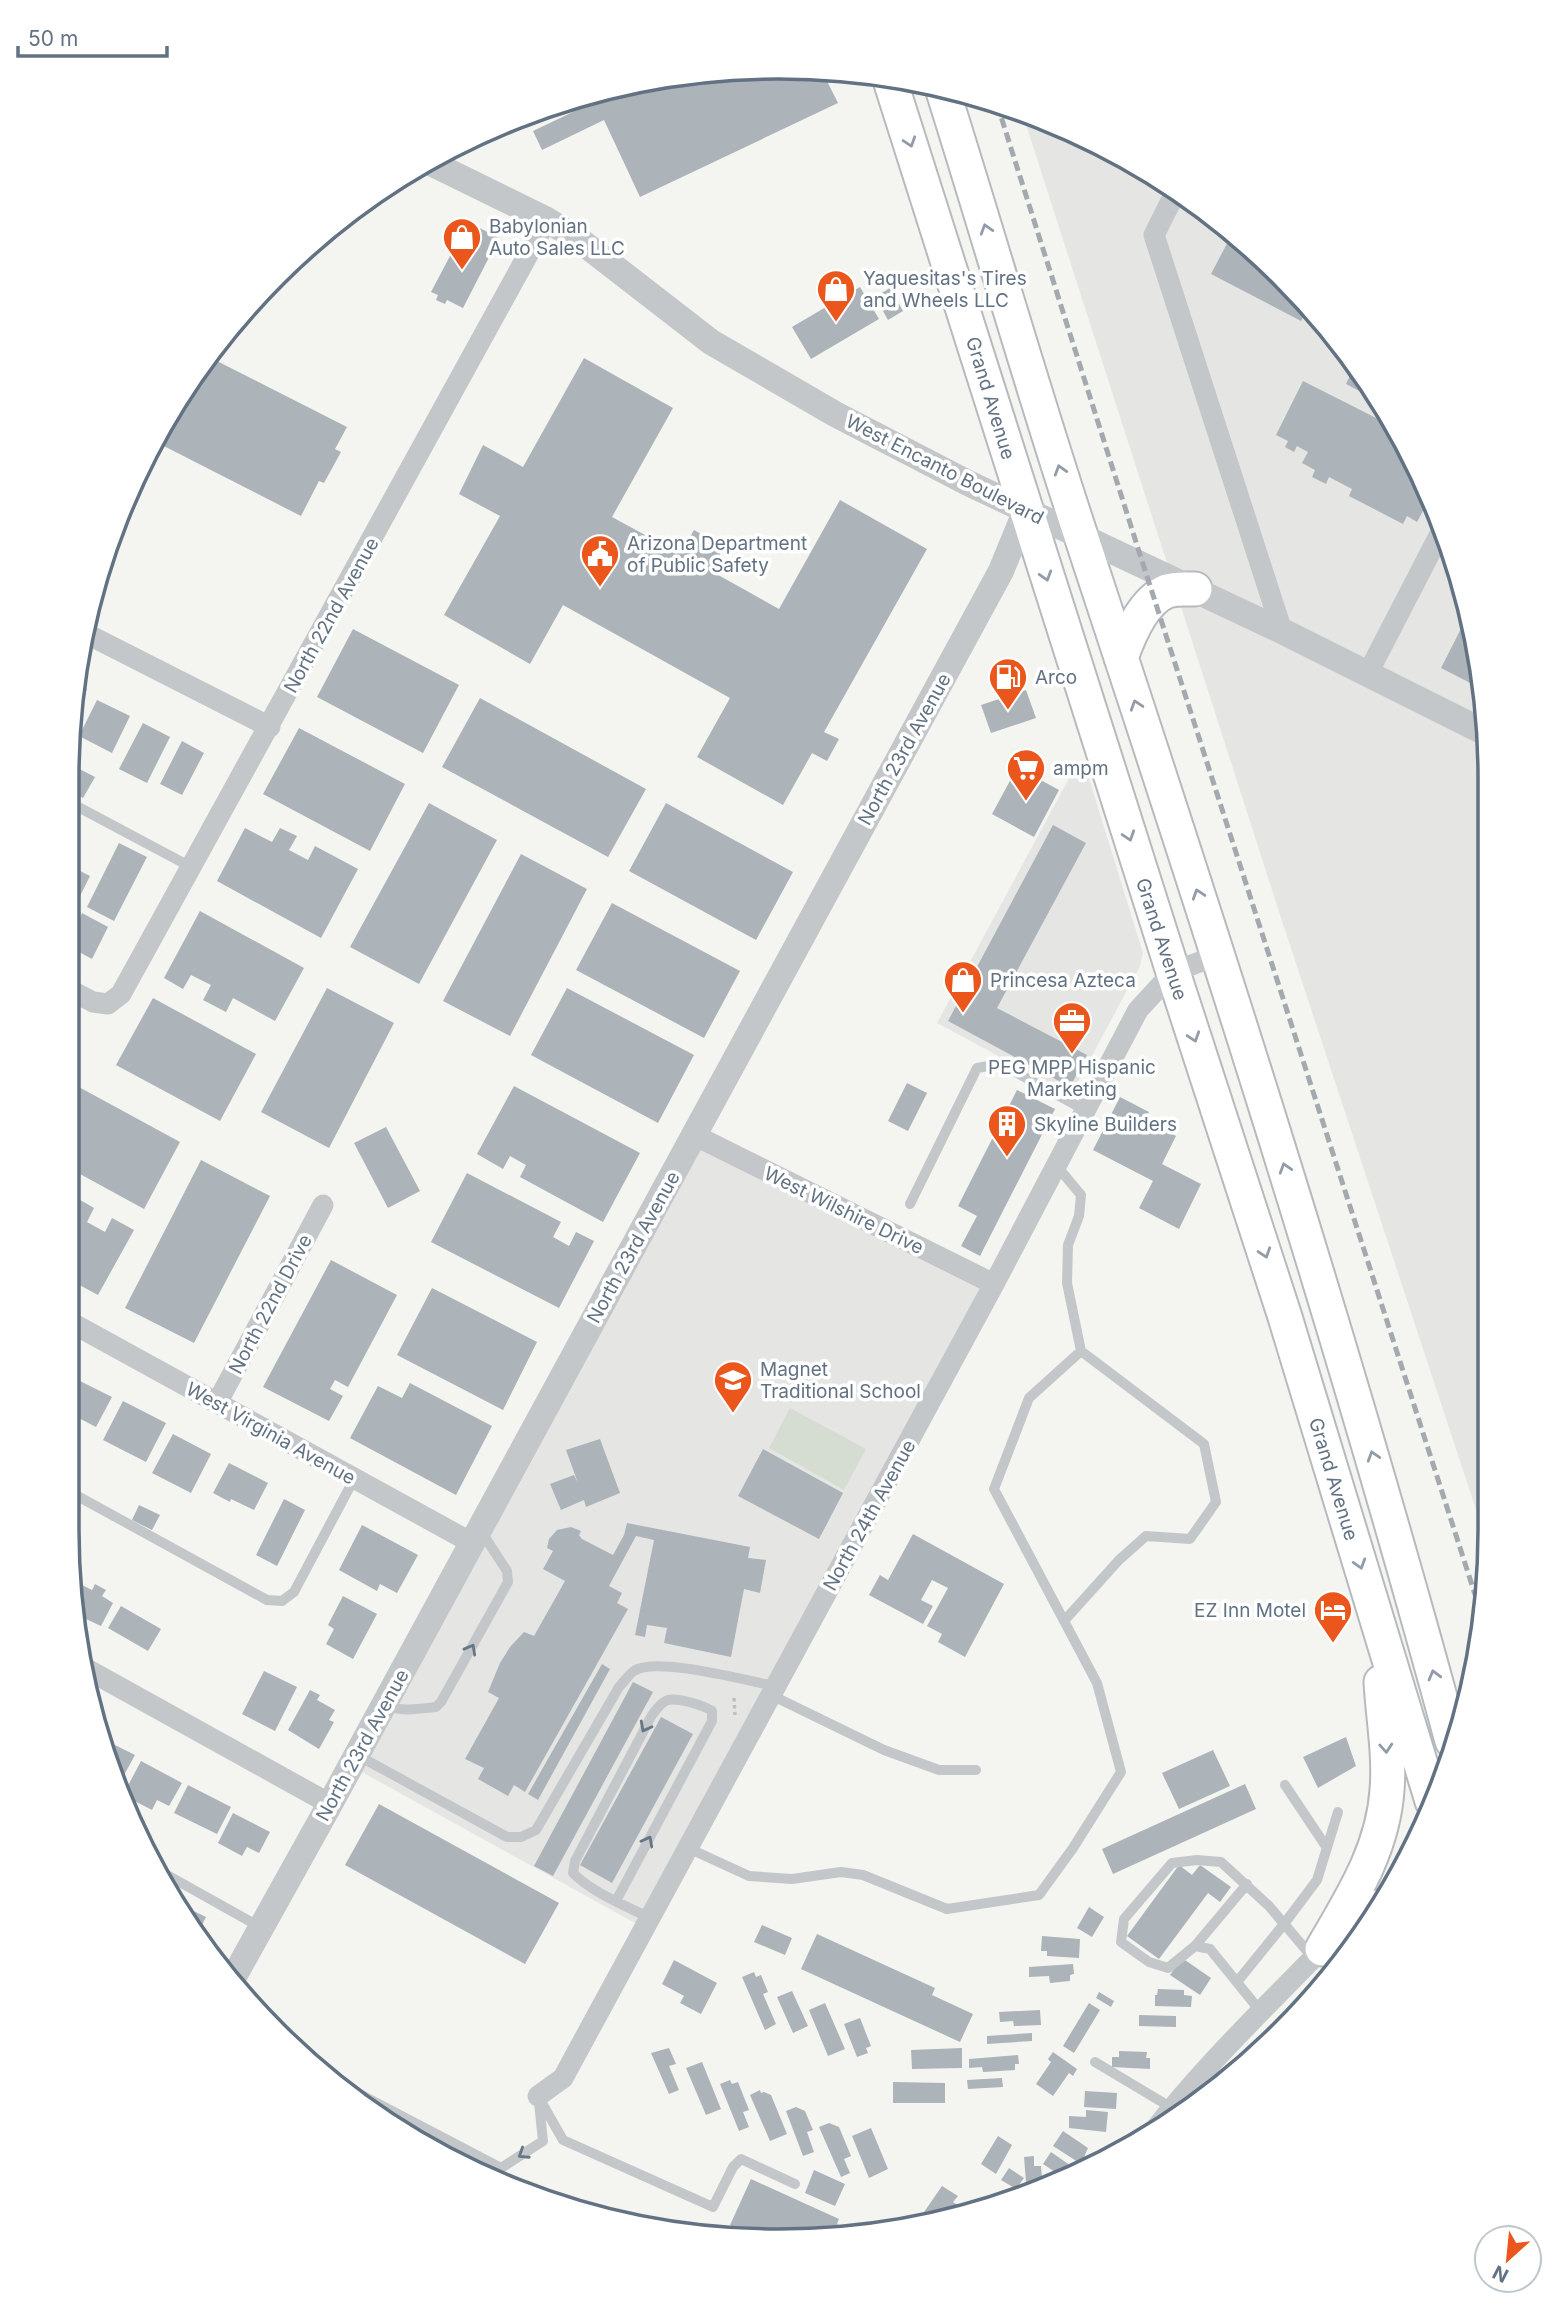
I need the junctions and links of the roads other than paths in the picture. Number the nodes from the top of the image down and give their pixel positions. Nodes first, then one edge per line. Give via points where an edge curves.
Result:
1 (893, 89) edge
2 (946, 99) edge
3 (439, 167) edge
4 (1171, 200) edge
5 (547, 220) junction
6 (1026, 510) junction
7 (1081, 535) junction
8 (1436, 541) edge
9 (1195, 590) junction
10 (1282, 631) junction
11 (93, 637) edge
12 (1121, 658) junction
13 (1368, 673) junction
14 (270, 727) junction
15 (1476, 728) edge
16 (79, 807) edge
17 (191, 867) junction
18 (1218, 955) junction
19 (1172, 972) junction
20 (79, 995) edge
21 (1085, 1110) junction
22 (694, 1135) junction
23 (1056, 1165) junction
24 (909, 1204) dead end
25 (323, 1205) dead end
26 (994, 1284) junction
27 (79, 1326) edge
28 (1081, 1351) junction
29 (217, 1403) junction
30 (354, 1479) junction
31 (79, 1497) edge
32 (476, 1536) junction
33 (1064, 1621) junction
34 (1379, 1631) junction
35 (94, 1673) edge
36 (773, 1691) junction
37 (384, 1704) junction
38 (1449, 1729) edge
39 (357, 1755) junction
40 (976, 1770) dead end
41 (1285, 1785) dead end
42 (1428, 1789) edge
43 (330, 1804) junction
44 (1338, 1812) dead end
45 (1327, 1847) junction
46 (688, 1848) junction
47 (171, 1877) edge
48 (1247, 1884) junction
49 (616, 1901) junction
50 (650, 1918) junction
51 (1284, 1924) junction
52 (1356, 1924) edge
53 (260, 1927) junction
54 (1195, 1946) junction
55 (1317, 1954) junction
56 (236, 1972) edge
57 (1237, 1982) junction
58 (1261, 2012) junction
59 (1095, 2062) dead end
60 (538, 2096) junction
61 (384, 2107) edge
62 (1173, 2107) edge
63 (1172, 2108) edge
64 (796, 2184) dead end

1 -> 6 main road, Grand Avenue
7 -> 2 main road
3 - 5 street, West Encanto Boulevard
4 - 10 street via 1154,235
5 - 6 street, West Encanto Boulevard via 749,366
5 - 14 street, North 22nd Avenue
6 - 7 street, West Encanto Boulevard
6 -> 19 main road, Grand Avenue
6 - 22 street, North 23rd Avenue via 1001,571
7 - 9 street, West Encanto Boulevard
7 - 12 main road
8 - 13 street
9 - 10 street, West Encanto Boulevard
9 - 12 main road via 1166,592 1155,600 1131,632
10 - 13 street, West Encanto Boulevard
11 - 14 street
18 -> 12 main road
13 - 15 street, West Encanto Boulevard
14 - 17 street, North 22nd Avenue
16 - 17 lane
17 - 20 street, North 22nd Avenue via 121,994 108,1004
18 - 19 street, North 24th Avenue
38 -> 18 main road via 1327,1303
19 - 21 street, North 24th Avenue via 1138,1010
19 -> 34 main road, Grand Avenue via 1285,1317
21 - 23 street, North 24th Avenue
21 - 24 lane via 1001,1064 977,1068
22 - 26 street, West Wilshire Drive
22 - 32 street, North 23rd Avenue
23 - 26 street, North 24th Avenue
23 - 28 lane via 1081,1195 1068,1245 1067,1283
25 - 29 street, North 22nd Drive
26 - 36 street, North 24th Avenue
27 - 29 street, West Virginia Avenue
28 - 33 lane via 1029,1398 994,1489
28 - 33 lane via 1203,1444 1216,1502 1190,1539 1146,1536
29 - 30 street, West Virginia Avenue
30 - 31 lane via 294,1592 282,1601 267,1600
30 - 32 street, West Virginia Avenue
32 - 37 street, North 23rd Avenue
37 -> 32 lane via 396,1710 436,1707 508,1582 507,1571
33 - 46 lane via 1097,1683 1121,1772 1039,1895 947,1909 863,1875 749,1876
34 - 42 main road, Grand Avenue
34 -> 55 main road via 1388,1789 1383,1821 1355,1894
35 - 43 street
36 - 39 lane via 692,1669 653,1665 635,1671 619,1687 536,1829 521,1837 507,1837
36 - 40 lane via 884,1750 939,1770
36 - 46 street, North 24th Avenue
37 - 39 street, North 23rd Avenue
39 - 43 street, North 23rd Avenue
41 - 45 lane
43 - 53 street, North 23rd Avenue
44 - 45 lane
45 - 51 lane via 1317,1880
46 - 50 street, North 24th Avenue
47 - 53 lane
48 - 51 lane
48 - 54 lane
48 - 54 lane via 1221,1862 1172,1863 1124,1919 1121,1942 1149,1962 1168,1968
49 -> 49 lane via 712,1721 712,1711 703,1705 668,1700 660,1705 575,1861 573,1873 580,1880
49 - 50 lane
50 - 60 street, North 24th Avenue via 563,2078
51 - 55 lane
51 - 57 lane
52 - 55 main road
53 - 56 street, North 23rd Avenue
54 - 57 lane via 1210,1949
55 - 58 street
57 - 58 lane
58 - 62 street
59 - 63 lane
60 -> 61 lane via 543,2141 501,2168
60 - 64 lane via 563,2140 713,2207 741,2159

